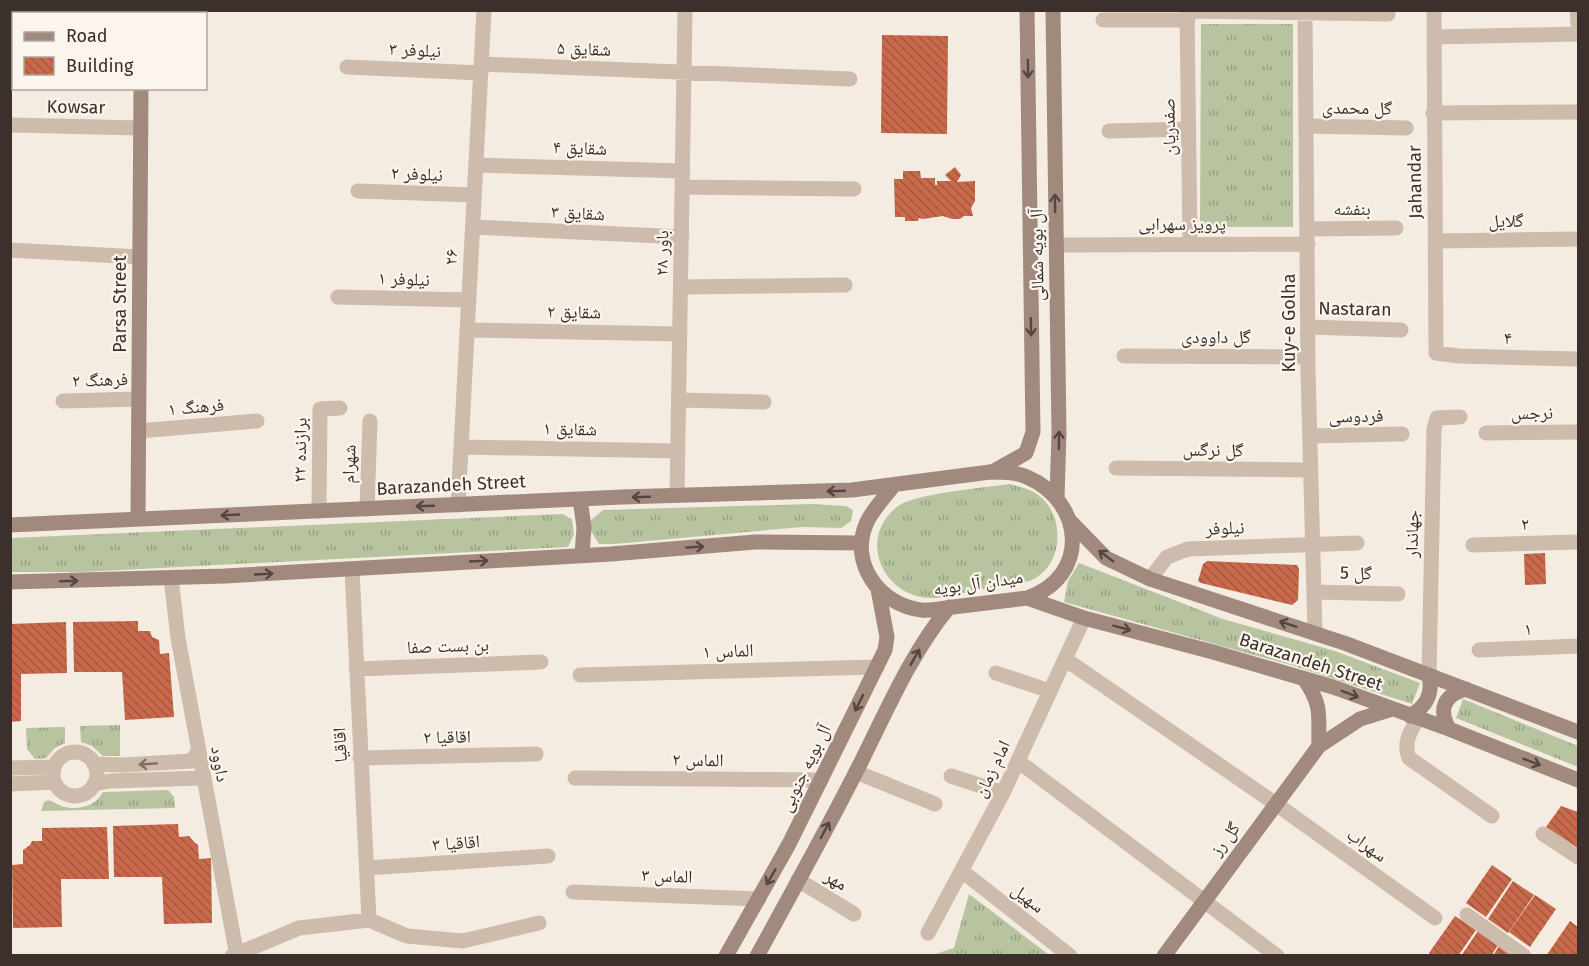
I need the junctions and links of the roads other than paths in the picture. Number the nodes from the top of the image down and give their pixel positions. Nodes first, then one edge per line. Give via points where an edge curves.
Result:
1 (484, 10) edge
2 (685, 10) edge
3 (1434, 10) edge
4 (1577, 10) edge
5 (1027, 13) edge
6 (1305, 13) junction
7 (1053, 14) edge
8 (1188, 14) edge
9 (1388, 14) dead end
10 (1103, 20) dead end
11 (1578, 23) edge
12 (1578, 34) edge
13 (1435, 37) junction
14 (346, 67) dead end
15 (481, 68) junction
16 (684, 73) junction
17 (850, 79) dead end
18 (141, 90) edge
19 (1578, 111) edge
20 (1433, 113) junction
21 (10, 125) edge
22 (1307, 126) junction
23 (141, 128) junction
24 (1406, 128) dead end
25 (1189, 129) junction
26 (1109, 131) dead end
27 (476, 165) junction
28 (682, 179) junction
29 (854, 189) dead end
30 (358, 191) dead end
31 (474, 195) junction
32 (472, 227) junction
33 (1396, 228) dead end
34 (1308, 236) junction
35 (682, 237) junction
36 (1578, 239) edge
37 (1435, 242) junction
38 (1190, 243) junction
39 (1056, 245) junction
40 (10, 250) edge
41 (140, 257) junction
42 (845, 285) dead end
43 (681, 287) junction
44 (338, 297) dead end
45 (469, 300) junction
46 (1308, 327) junction
47 (467, 330) junction
48 (1401, 330) dead end
49 (680, 334) junction
50 (1436, 353) joint
51 (1124, 356) dead end
52 (1308, 357) junction
53 (1578, 359) edge
54 (139, 399) junction
55 (679, 400) junction
56 (63, 401) dead end
57 (764, 402) dead end
58 (340, 408) dead end
59 (1460, 417) dead end
60 (257, 421) dead end
61 (370, 421) dead end
62 (139, 431) junction
63 (1578, 432) edge
64 (1486, 433) dead end
65 (1402, 434) dead end
66 (1310, 436) junction
67 (461, 447) junction
68 (678, 451) junction
69 (1116, 468) dead end
70 (1311, 470) junction
71 (990, 472) junction
72 (894, 485) junction
73 (677, 495) junction
74 (1057, 498) junction
75 (580, 499) junction
76 (458, 505) junction
77 (367, 509) junction
78 (319, 511) junction
79 (138, 519) junction
80 (1070, 521) junction
81 (10, 525) edge
82 (1578, 542) edge
83 (861, 543) junction
84 (1357, 543) dead end
85 (1313, 544) junction
86 (1473, 545) dead end
87 (582, 555) junction
88 (352, 569) junction
89 (171, 578) junction
90 (1150, 579) junction
91 (10, 582) edge
92 (878, 589) junction
93 (1314, 592) junction
94 (1398, 594) dead end
95 (1027, 598) junction
96 (949, 607) junction
97 (1084, 618) junction
98 (1315, 633) junction
99 (1578, 646) edge
100 (1479, 650) dead end
101 (1065, 659) junction
102 (541, 662) dead end
103 (877, 666) junction
104 (356, 669) junction
105 (996, 673) dead end
106 (580, 675) dead end
107 (1429, 675) junction
108 (1304, 679) junction
109 (1467, 689) junction
110 (1050, 690) junction
111 (1392, 709) junction
112 (1414, 717) junction
113 (1449, 729) junction
114 (1578, 732) edge
115 (1319, 746) junction
116 (198, 751) junction
117 (536, 754) dead end
118 (360, 758) junction
119 (1018, 761) junction
120 (94, 764) junction
121 (10, 768) edge
122 (856, 772) junction
123 (54, 774) junction
124 (951, 776) dead end
125 (203, 778) junction
126 (575, 778) dead end
127 (821, 780) junction
128 (1578, 780) edge
129 (10, 784) edge
130 (94, 784) junction
131 (1003, 793) junction
132 (935, 804) dead end
133 (1276, 804) junction
134 (1492, 816) dead end
135 (1543, 834) dead end
136 (548, 856) dead end
137 (1578, 857) edge
138 (367, 868) junction
139 (962, 871) junction
140 (798, 880) junction
141 (573, 892) dead end
142 (759, 898) junction
143 (1203, 900) junction
144 (854, 914) dead end
145 (1467, 915) dead end
146 (1435, 918) dead end
147 (369, 920) junction
148 (539, 923) dead end
149 (928, 933) dead end
150 (235, 955) edge
151 (726, 956) edge
152 (757, 956) edge
153 (1071, 956) edge
154 (1164, 956) edge
155 (1277, 956) edge
156 (1524, 956) edge

1 - 15 street, ۲۶
2 - 16 street, باور ۲۸
3 - 13 street, Jahandar
4 - 11 street
5 - 7 main road
5 -> 71 main road, آل بویه شمالی via 1033,432 1026,453
6 - 8 street
6 - 9 street
6 - 22 street, Kuy-e Golha
39 -> 7 main road, آل بویه شمالی
8 - 10 street
8 - 25 street, صفدریان
12 - 13 street
13 - 20 street, Jahandar
14 - 15 street, نیلوفر ۳
15 - 16 street, شقایق ۵
15 - 27 street, ۲۶
16 - 17 street, شقایق ۵
16 - 28 street, باور ۲۸
18 - 23 main road, Parsa Street
19 - 20 street
20 - 37 street, Jahandar
21 - 23 street, Kowsar
22 - 24 street, گل محمدی
22 - 34 street, Kuy-e Golha
23 - 41 main road, Parsa Street
25 - 26 street
25 - 38 street, صفدریان
27 - 28 street, شقایق ۴
27 - 31 street, ۲۶
28 - 29 street, شقایق ۴
28 - 35 street, باور ۲۸
30 - 31 street, نیلوفر ۲
31 - 32 street, ۲۶
32 - 35 street, شقایق ۳
32 - 45 street, ۲۶
33 - 34 street, بنفشه
34 - 38 street, پرویز سهرابی
34 - 46 street, Kuy-e Golha
35 - 43 street, باور ۲۸
36 - 37 street, گلایل
37 - 50 street, Jahandar
38 - 39 street, پرویز سهرابی
74 -> 39 main road, آل بویه شمالی
40 - 41 street
41 - 54 main road, Parsa Street
42 - 43 street
43 - 49 street, باور ۲۸
44 - 45 street, نیلوفر ۱
45 - 47 street, ۲۶
46 - 48 street, Nastaran
46 - 52 street, Kuy-e Golha
47 - 49 street, شقایق ۲
47 - 67 street, ۲۶
49 - 55 street, باور ۲۸
50 - 53 street, ۴
51 - 52 street, گل داوودی
52 - 66 street, Kuy-e Golha
54 - 56 street, فرهنگ ۲
54 - 62 main road, Parsa Street
55 - 57 street
55 - 68 street, باور ۲۸
58 - 78 street, برازنده ۲۲ via 320,409
59 - 107 street, جهاندار via 1437,418 1434,429
60 - 62 street, فرهنگ ۱
61 - 77 street, شهرام
62 - 79 main road, Parsa Street
63 - 64 street, نرجس
65 - 66 street, فردوسی
66 - 70 street, Kuy-e Golha
67 - 68 street, شقایق ۱
67 - 76 street, ۲۶
68 - 73 street, باور ۲۸
69 - 70 street, گل نرگس
70 - 85 street, Kuy-e Golha
71 - 72 main road, میدان آل بویه
71 - 74 main road, میدان آل بویه via 1026,477
72 -> 73 main road, Barazandeh Street via 852,490
72 - 83 main road via 866,523
73 -> 75 main road, Barazandeh Street
74 - 80 main road, میدان آل بویه
75 - 76 main road, Barazandeh Street
75 - 87 main road
76 -> 77 main road, Barazandeh Street
77 - 78 main road, Barazandeh Street
78 -> 79 main road, Barazandeh Street
79 - 81 main road, Barazandeh Street
90 -> 80 main road, Barazandeh Street via 1106,558
80 - 95 main road, میدان آل بویه via 1072,549 1068,562 1052,585
82 - 86 street, ۲
87 -> 83 main road via 755,542
83 - 92 main road, میدان آل بویه via 863,563
84 - 85 street, نیلوفر
85 - 90 street, نیلوفر via 1188,549 1167,557
85 - 93 street, Kuy-e Golha
88 -> 87 main road
89 -> 88 main road
88 - 104 street, اقاقیا
91 -> 89 main road
89 - 116 street, داوود
98 -> 90 main road, Barazandeh Street
92 - 96 main road, میدان آل بویه via 903,607
92 - 103 main road, آل بویه جنوبی via 887,637
93 - 94 street, گل 5
93 - 98 street, Kuy-e Golha
95 - 96 main road, میدان آل بویه
95 - 97 main road, Barazandeh Street
122 -> 96 main road via 911,662
97 - 101 street, امام زمان
97 -> 108 main road, Barazandeh Street
98 - 107 main road, Barazandeh Street
99 - 100 street, ۱
101 - 110 street, امام زمان
101 - 133 street, سهراب
102 - 104 street, بن بست صفا
103 - 106 street, الماس ۱
103 -> 127 main road, آل بویه جنوبی
104 - 118 street, اقاقیا
105 - 110 street
107 - 109 main road, Barazandeh Street
107 - 112 main road via 1431,685 1425,704
108 -> 111 main road, Barazandeh Street
108 - 115 main road via 1315,694
109 - 113 main road via 1447,699 1443,709
109 - 114 main road, Barazandeh Street
110 - 119 street, امام زمان
111 - 112 main road, Barazandeh Street
111 - 115 main road via 1360,719
112 - 113 main road, Barazandeh Street
112 - 134 street via 1406,742 1409,758
113 -> 128 main road, Barazandeh Street
115 - 133 main road, گل رز
116 -> 120 street via 192,761
116 - 125 street, داوود
117 - 118 street, اقاقیا ۲
118 - 138 street, اقاقیا
119 - 131 street, امام زمان
119 - 143 street
120 - 123 street via 84,754 70,753 57,760
120 - 130 street
121 - 123 street
122 - 132 street
140 -> 122 main road
123 - 129 street
123 - 130 street via 64,793 71,796 84,794
124 - 131 street
125 - 130 street
125 - 150 street, داوود
126 - 127 street, الماس ۲
127 -> 142 main road, آل بویه جنوبی
131 - 139 street, امام زمان
133 - 143 main road, گل رز
133 - 146 street, سهراب
135 - 137 street
136 - 138 street, اقاقیا ۳
138 - 147 street, اقاقیا
139 - 149 street, امام زمان
139 - 153 street, سهیل
140 - 144 street, مهر
140 - 152 main road
141 - 142 street, الماس ۳
142 - 151 main road, آل بویه جنوبی
143 - 154 main road, گل رز
143 - 155 street
145 - 156 street
147 - 148 street via 407,936 463,941
147 - 150 street via 299,927

